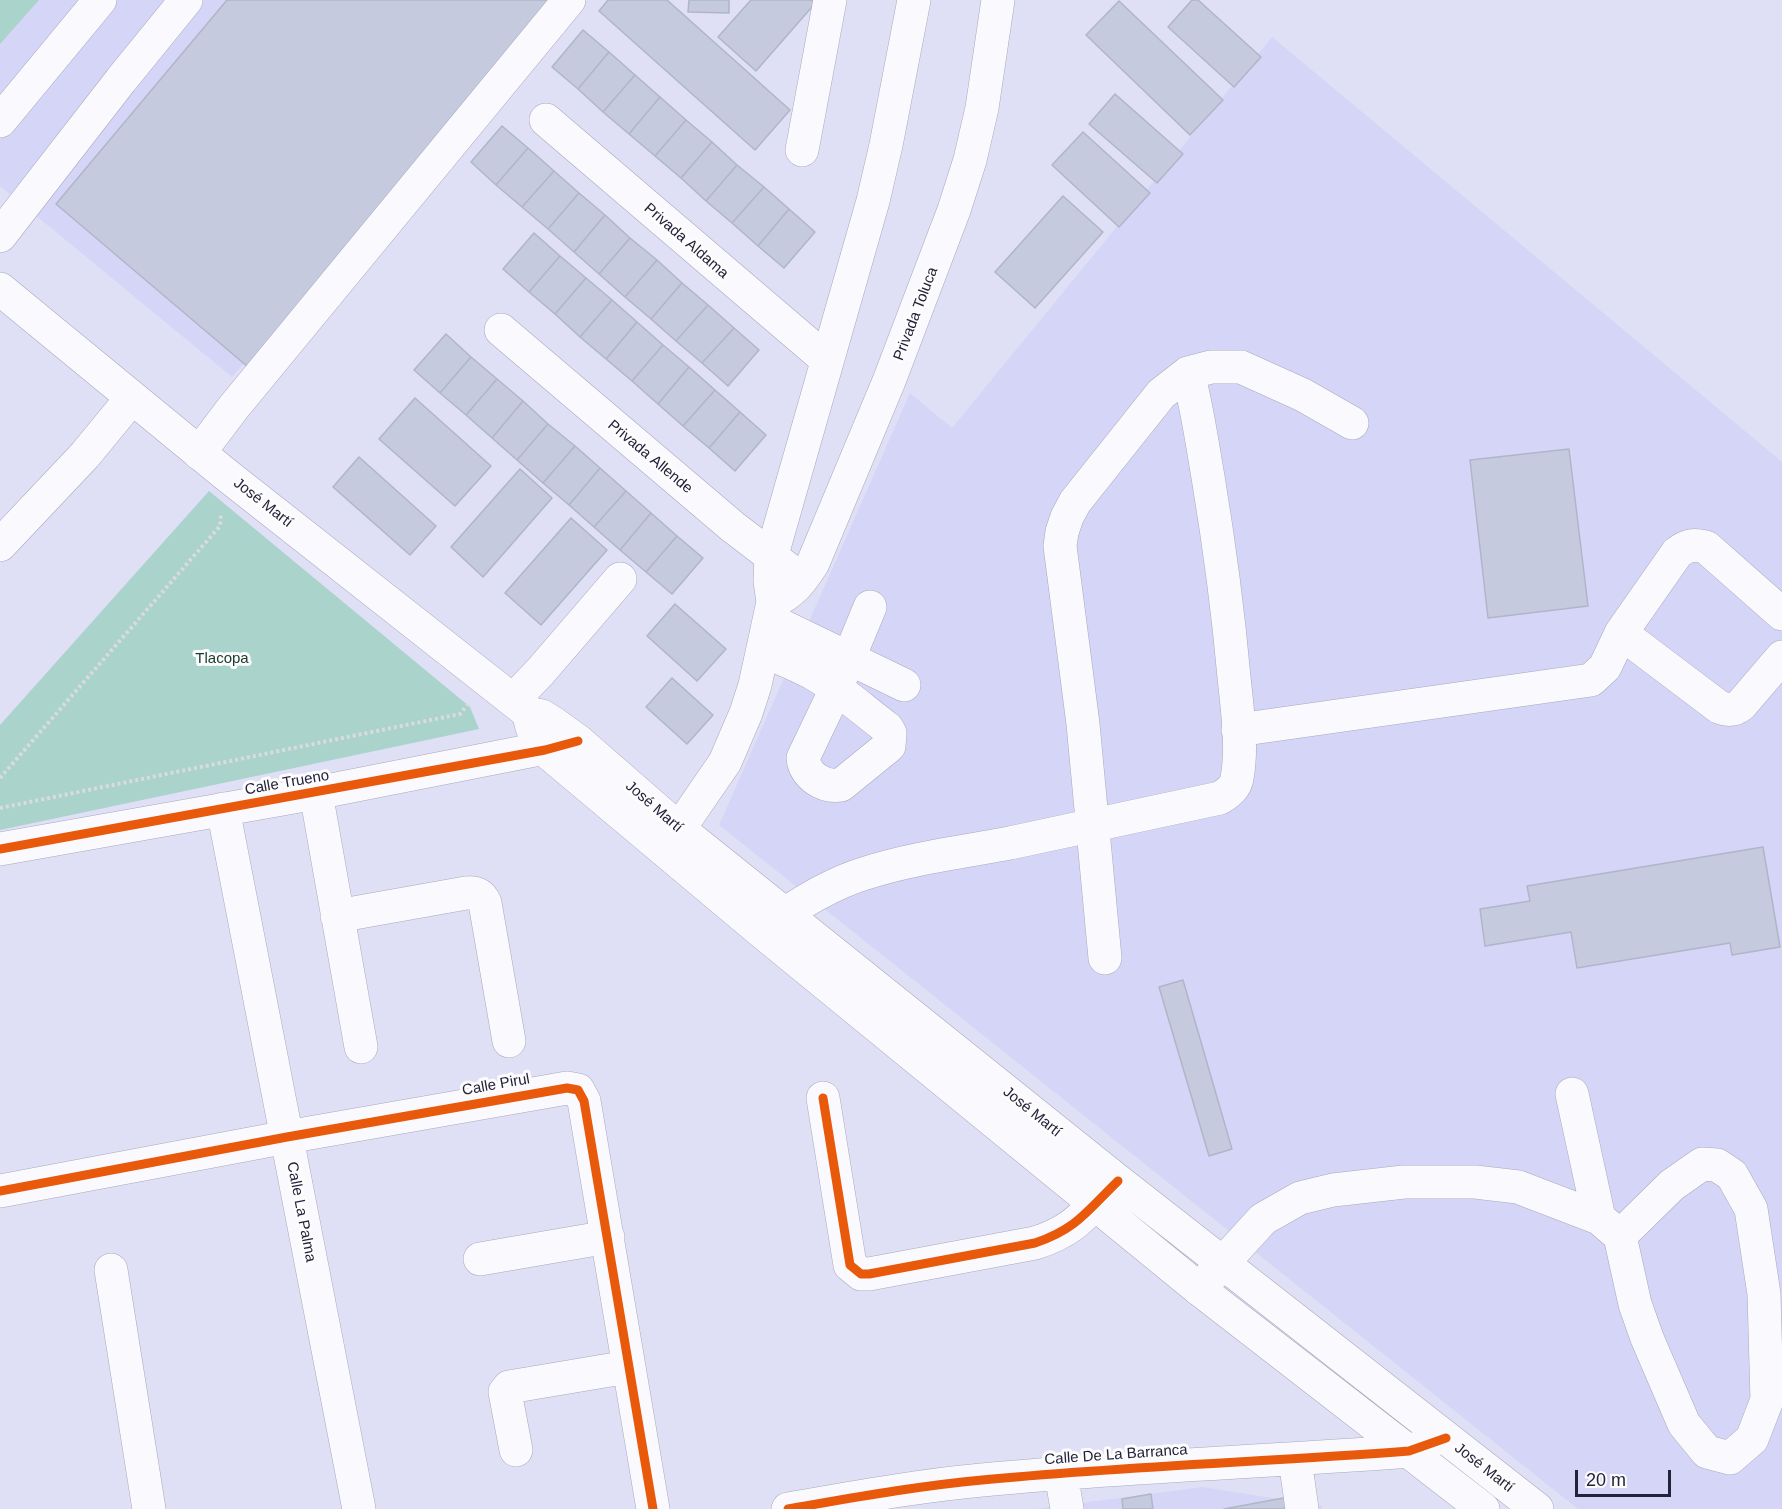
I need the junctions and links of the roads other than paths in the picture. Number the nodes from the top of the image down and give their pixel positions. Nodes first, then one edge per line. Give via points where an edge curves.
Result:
1 (100, 0) edge
2 (186, 0) edge
3 (569, 0) edge
4 (830, 0) edge
5 (914, 0) edge
6 (998, 0) edge
7 (546, 120) dead end
8 (0, 121) edge
9 (802, 150) dead end
10 (0, 236) edge
11 (0, 289) edge
12 (501, 330) dead end
13 (827, 360) junction
14 (1188, 373) junction
15 (131, 399) junction
16 (1352, 423) dead end
17 (211, 463) junction
18 (0, 544) edge
19 (771, 558) junction
20 (620, 579) dead end
21 (803, 580) junction
22 (870, 607) dead end
23 (1782, 614) edge
24 (769, 624) junction
25 (1621, 633) junction
26 (849, 657) junction
27 (1782, 657) edge
28 (904, 684) dead end
29 (521, 706) junction
30 (1238, 730) junction
31 (578, 741) junction
32 (545, 750) junction
33 (316, 793) junction
34 (223, 809) junction
35 (1091, 825) junction
36 (680, 829) junction
37 (0, 849) edge
38 (337, 916) junction
39 (773, 922) junction
40 (1105, 958) dead end
41 (509, 1041) dead end
42 (361, 1047) dead end
43 (1572, 1094) dead end
44 (823, 1098) dead end
45 (287, 1137) junction
46 (1118, 1180) junction
47 (0, 1191) edge
48 (1094, 1204) junction
49 (1610, 1227) junction
50 (608, 1237) junction
51 (480, 1258) dead end
52 (1223, 1263) junction
53 (111, 1270) dead end
54 (1199, 1289) junction
55 (628, 1367) junction
56 (1446, 1438) junction
57 (516, 1450) dead end
58 (1409, 1451) junction
59 (1294, 1459) junction
60 (1061, 1473) junction
61 (831, 1505) edge
62 (149, 1509) edge
63 (359, 1509) edge
64 (653, 1509) edge
65 (788, 1509) edge
66 (1067, 1509) edge
67 (1302, 1509) edge
68 (1483, 1509) edge
69 (1537, 1509) edge

1 - 8 street
2 - 10 street
3 - 17 street via 233,408
4 - 9 street
5 - 13 street via 886,145
6 - 21 street, Privada Toluca via 982,108 954,210 881,402
7 - 13 street, Privada Aldama
11 - 15 street, José Martí
12 - 19 street, Privada Allende
13 - 19 street
14 - 16 street via 1211,367 1241,367
14 - 30 street via 1219,542
14 - 35 street via 1161,394 1075,502 1062,532
15 - 17 street, José Martí
15 - 18 street via 85,455
17 - 29 street, José Martí
19 - 21 street, Privada Allende
19 - 24 street
20 - 29 street via 540,672
21 - 24 street, Privada Toluca via 784,597
22 - 26 street
23 - 25 street via 1706,547 1694,545 1677,553
24 - 26 street
24 - 26 street via 797,665 836,689
24 - 36 street via 755,685 736,739
25 - 27 street via 1728,710 1741,705
25 - 30 street via 1605,667 1592,680
26 - 28 street
29 - 31 street, José Martí
29 - 32 street, José Martí
30 - 35 street via 1237,780 1230,792 1220,798
31 - 32 street, Calle Trueno
31 - 36 street, José Martí
32 - 33 street, Calle Trueno
32 - 39 street, José Martí
33 - 34 street, Calle Trueno
33 - 38 street
34 - 37 street, Calle Trueno
34 - 45 street, Calle La Palma
35 - 39 street via 864,873 839,883
35 - 40 street
36 - 39 street, José Martí
38 - 41 street via 466,893 482,897
38 - 42 street
39 - 46 street, José Martí
39 - 48 street, José Martí
43 - 49 street
44 - 48 street via 850,1265 861,1274 1035,1243 1075,1225
45 - 47 street, Calle Pirul
45 - 50 street, Calle Pirul via 573,1089 582,1094 584,1101
45 - 63 street, Calle La Palma
46 - 48 street
46 - 52 street, José Martí
48 - 54 street, José Martí
49 - 49 street via 1647,1338 1684,1424 1707,1452 1730,1458 1752,1439 1767,1400 1764,1294 1751,1209 1732,1175 1717,1165 1702,1164
49 - 52 street via 1518,1187 1474,1182 1404,1182 1300,1198 1263,1219
50 - 51 street
50 - 55 street, Calle Pirul
52 - 54 street
52 - 56 street, José Martí
53 - 62 street
54 - 58 street, José Martí
55 - 57 street via 509,1387 505,1392
55 - 64 street, Calle Pirul
56 - 58 street, Calle De La Barranca
56 - 69 street, José Martí
58 - 59 street, Calle De La Barranca
58 - 68 street, José Martí
59 - 60 street, Calle De La Barranca
59 - 67 street
60 - 61 street, Calle De La Barranca via 925,1486
60 - 66 street
61 - 65 street, Calle De La Barranca

